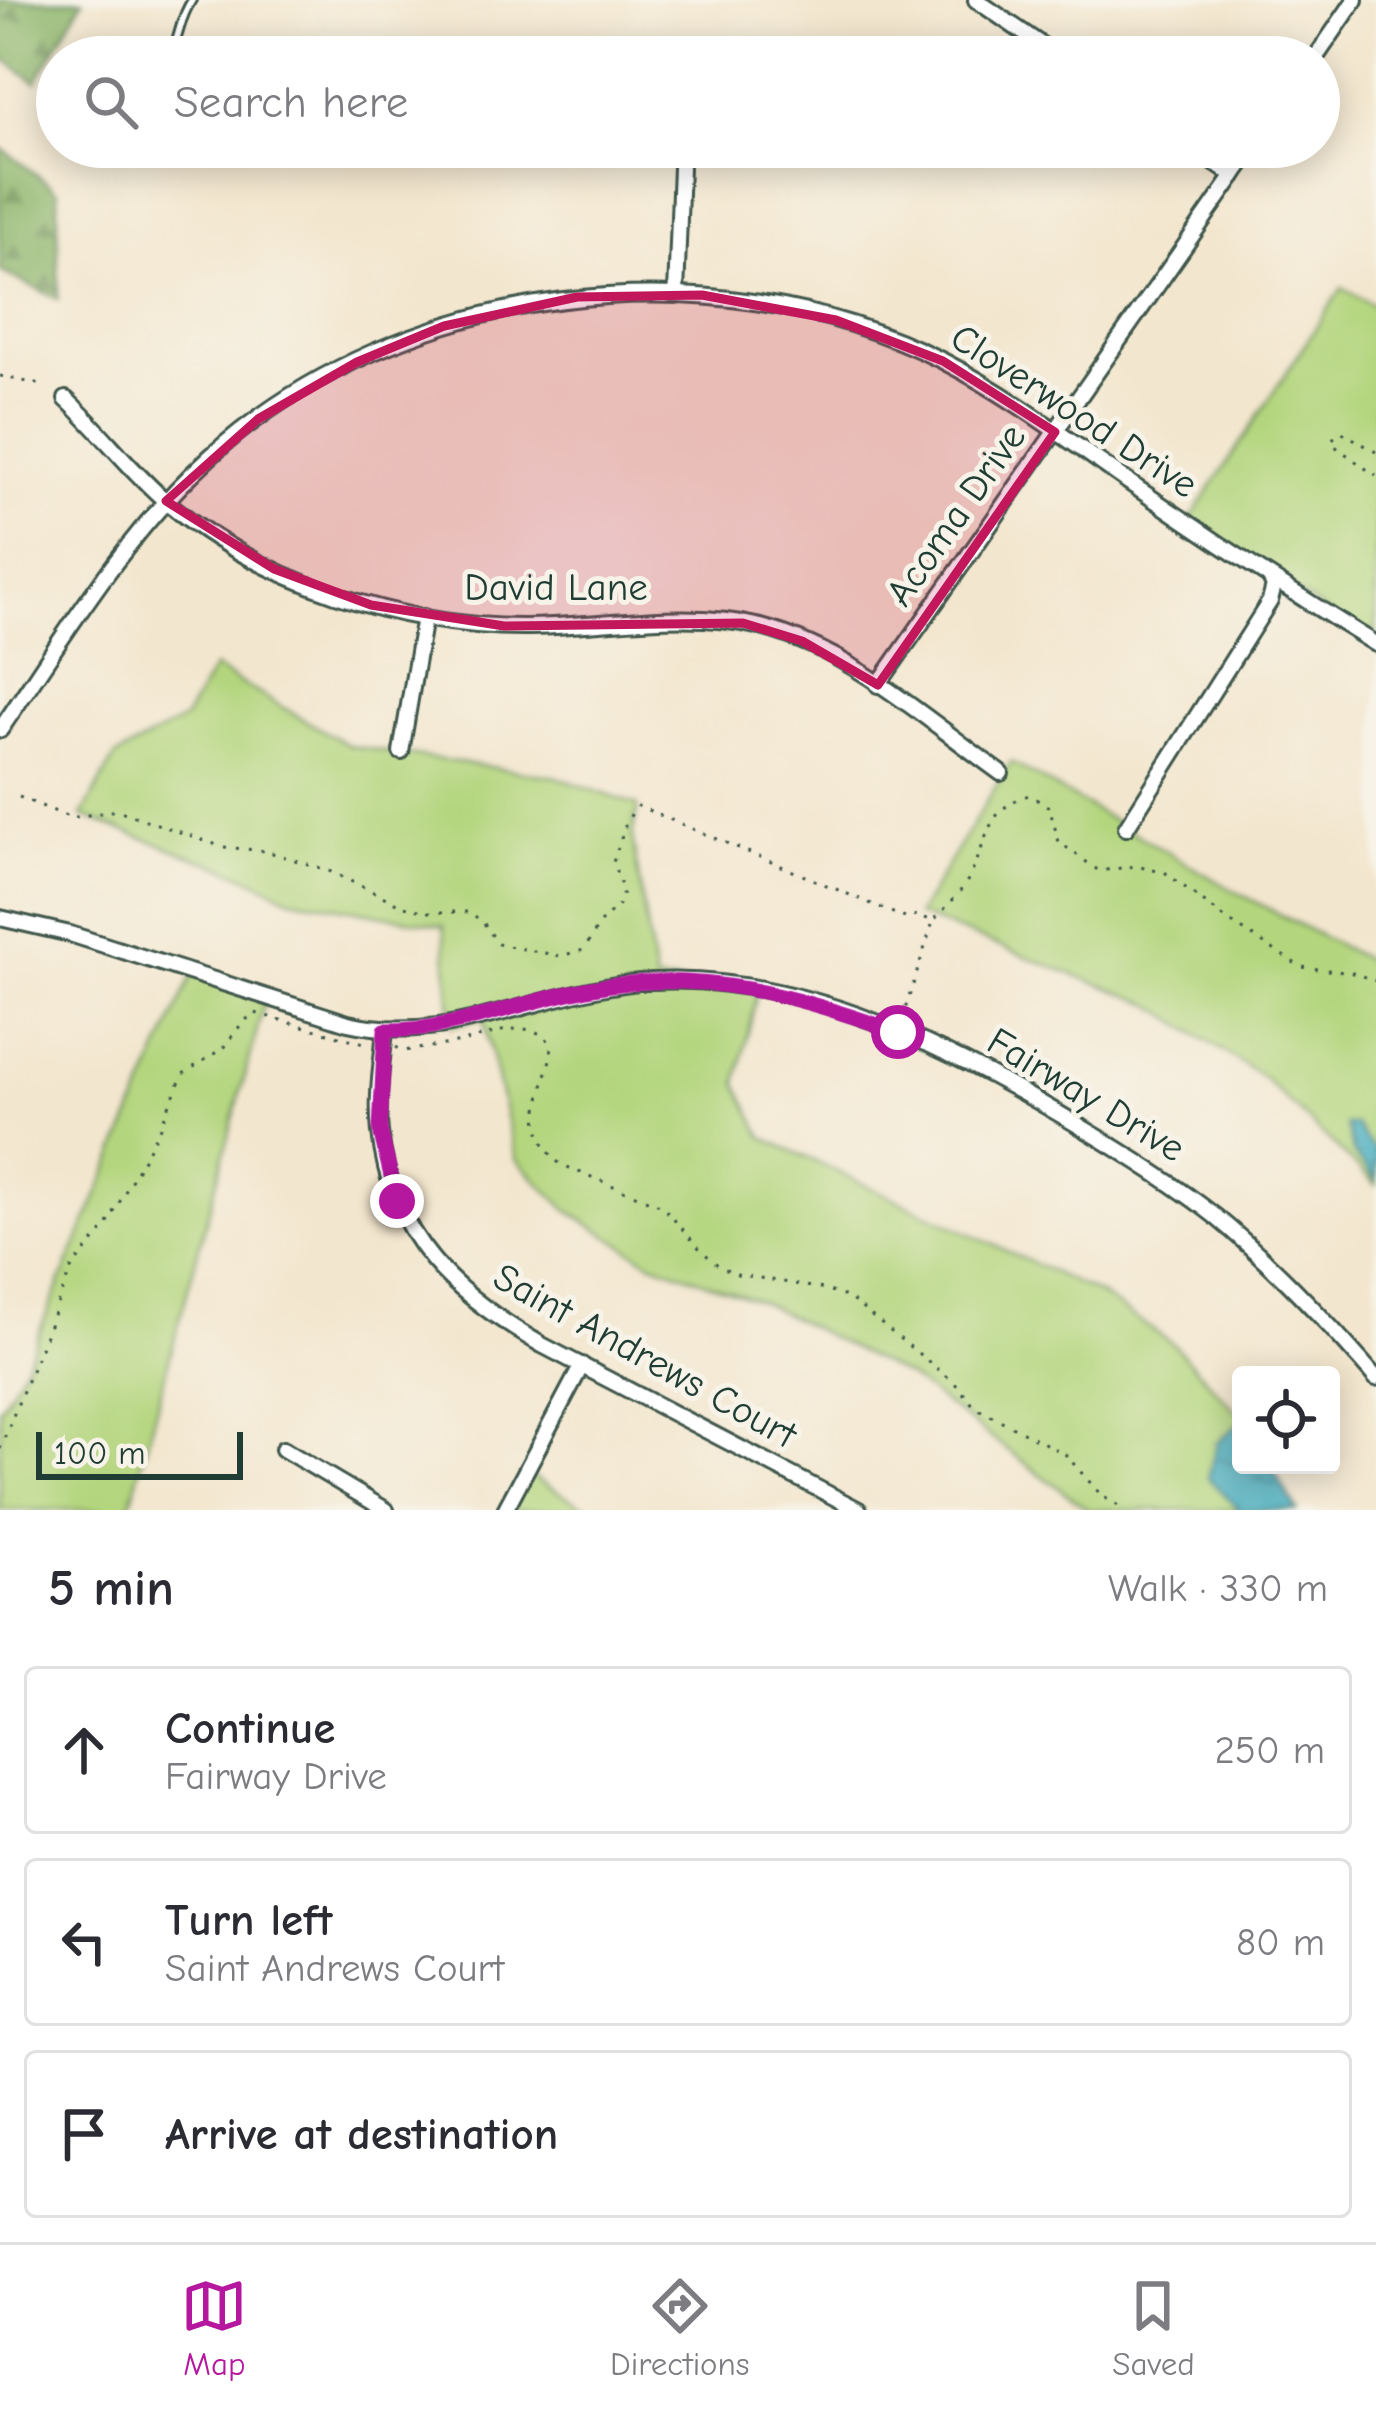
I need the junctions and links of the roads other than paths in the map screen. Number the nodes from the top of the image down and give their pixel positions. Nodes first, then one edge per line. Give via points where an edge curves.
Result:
1 (192, 0) edge
2 (976, 0) edge
3 (1355, 0) edge
4 (177, 36) edge
5 (1028, 36) edge
6 (1330, 36) edge
7 (682, 168) edge
8 (1222, 168) edge
9 (1240, 168) edge
10 (1234, 176) junction
11 (676, 294) junction
12 (66, 399) dead end
13 (1055, 432) junction
14 (166, 501) junction
15 (1270, 578) junction
16 (424, 617) junction
17 (1376, 644) edge
18 (878, 685) junction
19 (0, 730) edge
20 (400, 752) dead end
21 (1001, 773) dead end
22 (1126, 828) dead end
23 (0, 918) edge
24 (385, 1030) junction
25 (582, 1365) junction
26 (1376, 1378) edge
27 (283, 1449) dead end
28 (386, 1510) edge
29 (506, 1510) edge
30 (859, 1510) edge

1 - 4 lane
2 - 5 street
3 - 6 street
7 - 11 street
8 - 10 street
9 - 10 street, Acoma Drive
10 - 13 street, Acoma Drive
11 - 13 street, Cloverwood Drive via 785,308 876,333 943,362
11 - 14 street, Cloverwood Drive via 535,304 396,344 258,419
12 - 14 street, David Lane
13 - 15 street, Cloverwood Drive
13 - 18 street, Acoma Drive
14 - 16 street, David Lane via 274,569
14 - 19 street, Cloverwood Drive
15 - 17 street, Cloverwood Drive
15 - 22 street via 1270,601
16 - 18 street, David Lane via 525,627 742,623 802,641
16 - 20 street
18 - 21 street, David Lane
23 - 24 street, Fairway Drive
24 - 25 street, Saint Andrews Court via 380,1130 390,1181 416,1238 471,1301
24 - 26 street, Fairway Drive via 452,1026 593,988 696,981 758,988 898,1032 1010,1084 1169,1182 1296,1289
25 - 29 street
25 - 30 street, Saint Andrews Court
27 - 28 street

